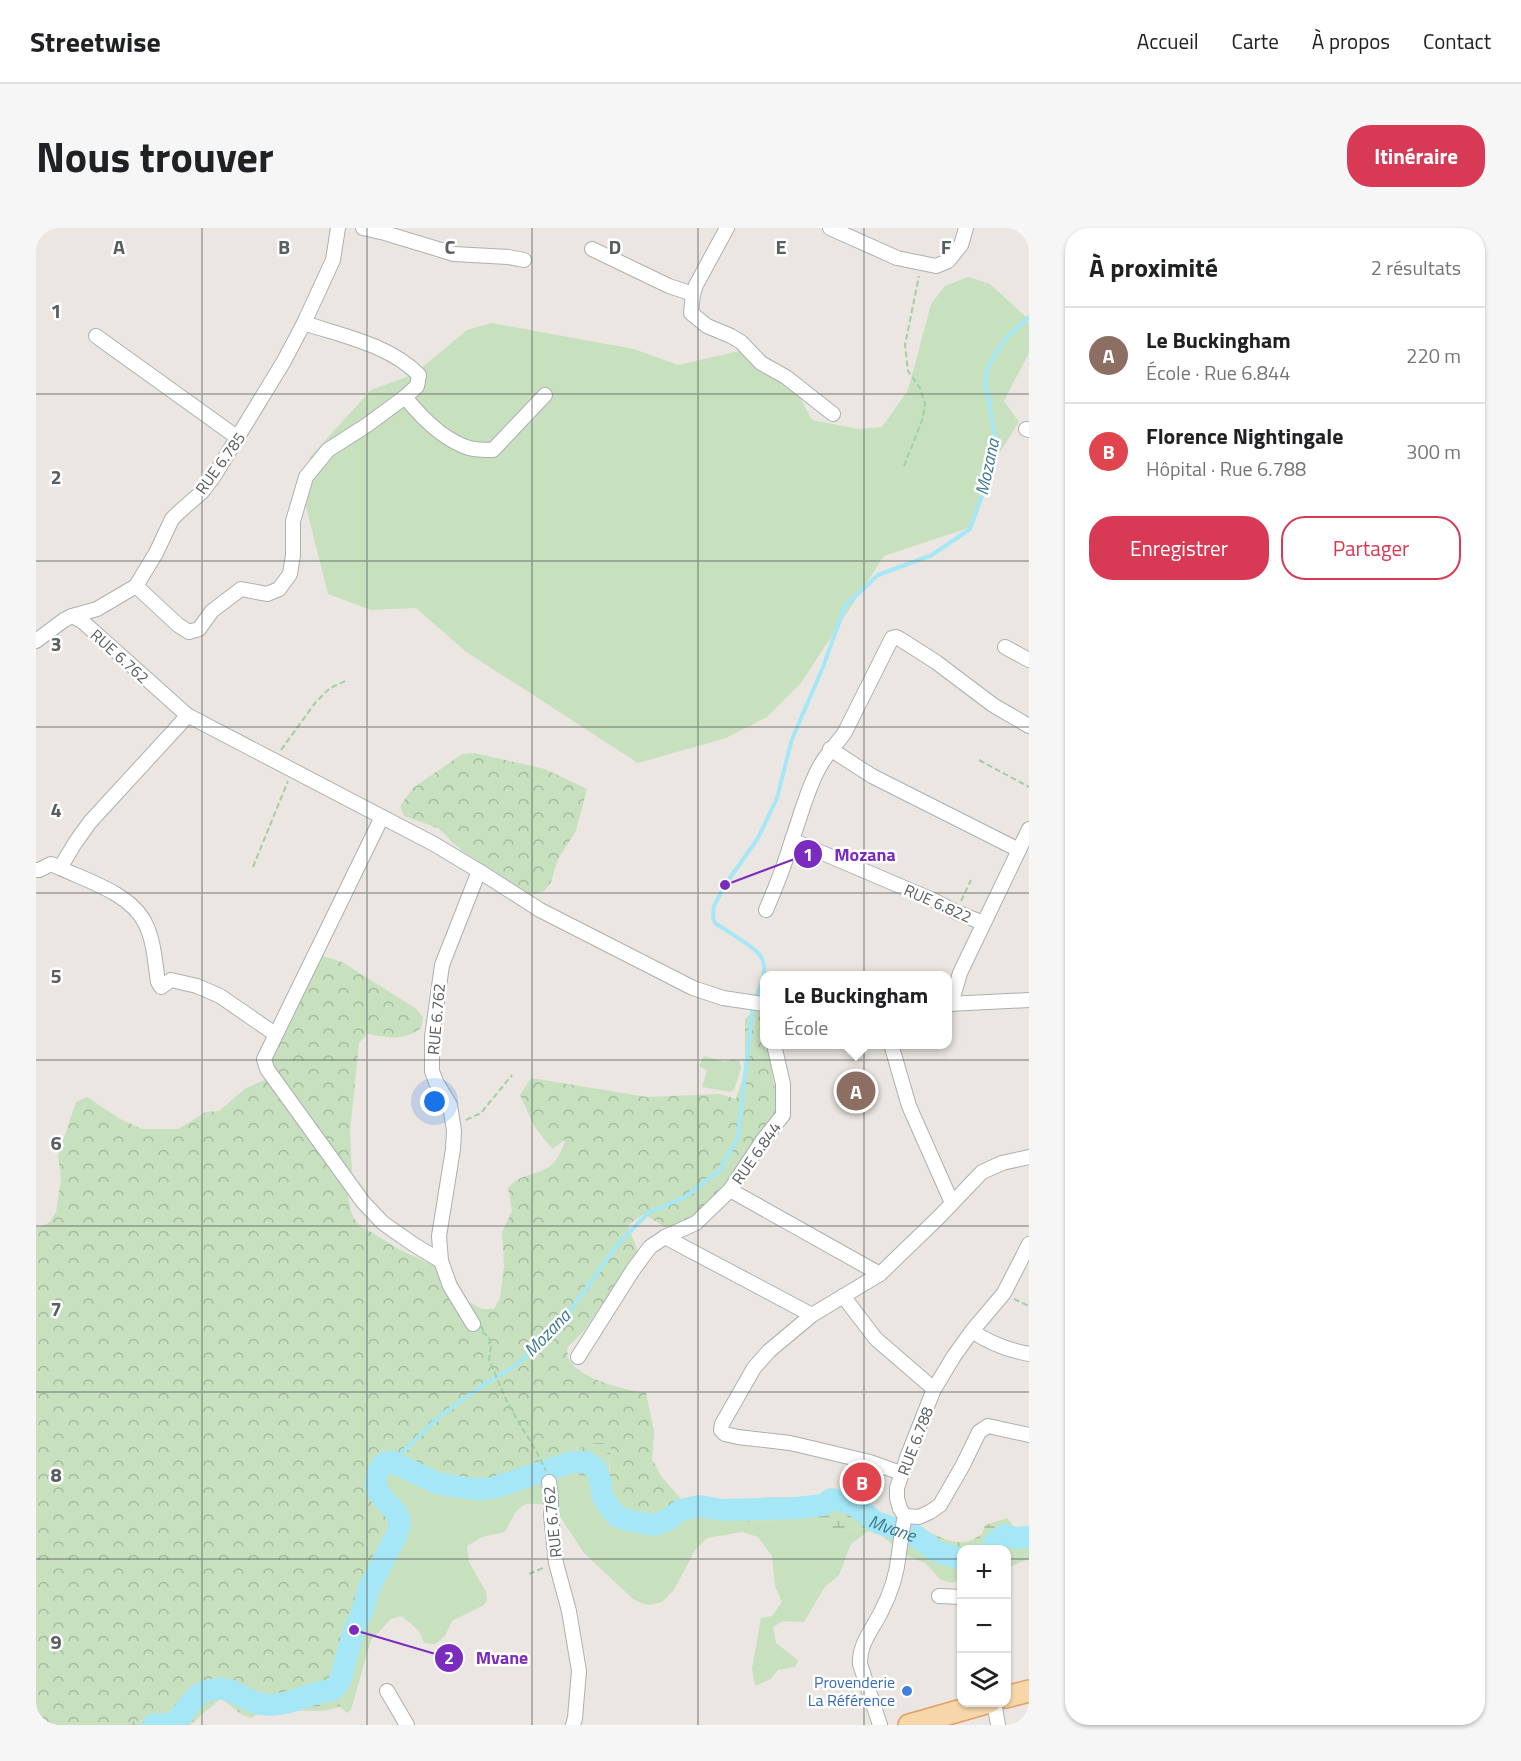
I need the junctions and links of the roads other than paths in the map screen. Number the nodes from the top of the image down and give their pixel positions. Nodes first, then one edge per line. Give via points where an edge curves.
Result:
1 (338, 228) edge
2 (363, 228) edge
3 (727, 228) edge
4 (830, 228) edge
5 (966, 228) edge
6 (592, 249) dead end
7 (524, 260) dead end
8 (693, 294) junction
9 (304, 323) junction
10 (96, 336) dead end
11 (545, 395) dead end
12 (405, 397) junction
13 (833, 414) dead end
14 (238, 438) junction
15 (136, 586) junction
16 (72, 616) junction
17 (36, 641) edge
18 (1005, 647) dead end
19 (1029, 660) edge
20 (187, 715) junction
21 (1029, 726) edge
22 (830, 749) junction
23 (382, 817) junction
24 (1029, 829) edge
25 (792, 840) junction
26 (1019, 850) junction
27 (60, 868) junction
28 (36, 870) edge
29 (478, 871) junction
30 (766, 910) dead end
31 (983, 923) junction
32 (952, 996) edge
33 (1029, 1000) edge
34 (760, 1003) edge
35 (952, 1004) edge
36 (275, 1034) junction
37 (775, 1049) edge
38 (892, 1049) edge
39 (1029, 1157) edge
40 (730, 1190) junction
41 (952, 1203) junction
42 (665, 1238) junction
43 (1029, 1244) edge
44 (441, 1261) junction
45 (880, 1274) junction
46 (843, 1296) junction
47 (813, 1315) junction
48 (473, 1324) road end
49 (972, 1331) junction
50 (1029, 1354) edge
51 (578, 1357) dead end
52 (934, 1389) junction
53 (1029, 1435) edge
54 (901, 1473) junction
55 (549, 1482) road end
56 (904, 1520) junction
57 (939, 1596) dead end
58 (957, 1597) edge
59 (387, 1691) dead end
60 (971, 1707) edge
61 (1003, 1707) edge
62 (407, 1725) edge
63 (573, 1725) edge
64 (880, 1725) edge
65 (909, 1725) edge
66 (998, 1725) edge

1 - 9 street, RUE 6.785 via 333,260
2 - 7 street via 454,254
3 - 8 street
4 - 5 street via 897,258 936,267 948,261 961,245
6 - 8 street
8 - 13 street via 691,313 707,326 741,342 761,363 786,377
9 - 12 street via 387,352 410,366 419,375 417,386
9 - 14 street, RUE 6.785
10 - 14 street
11 - 12 street via 493,450 470,448 450,439 421,417
12 - 15 street via 328,450 306,477 293,521 290,574 279,589 267,594 241,589 212,611 199,629 189,632
14 - 15 street, RUE 6.785 via 202,492 172,519
15 - 16 street, RUE 6.785 via 97,609
16 - 17 street, RUE 6.785
16 - 20 street, RUE 6.762
18 - 19 street
20 - 23 street, RUE 6.762
20 - 27 street via 90,822
21 - 22 street via 896,637 892,638 845,732
22 - 25 street via 809,790
22 - 26 street via 872,776
23 - 29 street, RUE 6.762
23 - 36 street
24 - 26 street
25 - 30 street
25 - 31 street, RUE 6.822
26 - 31 street
27 - 28 street via 51,864
27 - 36 street via 136,908 145,923 161,987 171,980 197,986 220,996
29 - 34 street via 540,910 693,988 723,998
29 - 44 street, RUE 6.762 via 442,965 432,1037 432,1071 450,1105 453,1120 453,1149 440,1236
31 - 32 street
33 - 35 street
36 - 44 street via 264,1059 267,1069 363,1202 383,1223
37 - 40 street, RUE 6.844 via 783,1084 783,1115
38 - 41 street via 909,1106
39 - 41 street via 982,1172
40 - 42 street, RUE 6.844 via 696,1223
40 - 45 street
41 - 45 street
42 - 47 street
42 - 51 street, RUE 6.844 via 642,1257
43 - 49 street, RUE 6.788 via 1004,1293
44 - 48 street, RUE 6.762 via 450,1286
45 - 46 street
46 - 47 street
46 - 52 street via 876,1339
47 - 54 street via 769,1350 749,1377 721,1430 738,1437 790,1443 870,1462
49 - 50 street via 999,1346
49 - 52 street, RUE 6.788
52 - 54 street, RUE 6.788
53 - 56 street via 988,1426 979,1432 940,1505
54 - 56 street, RUE 6.788 via 897,1498
55 - 63 street, RUE 6.762 via 556,1563 579,1671
56 - 64 street, RUE 6.788 via 888,1597 860,1657
57 - 58 street
59 - 62 street
60 - 65 main road
61 - 66 street

